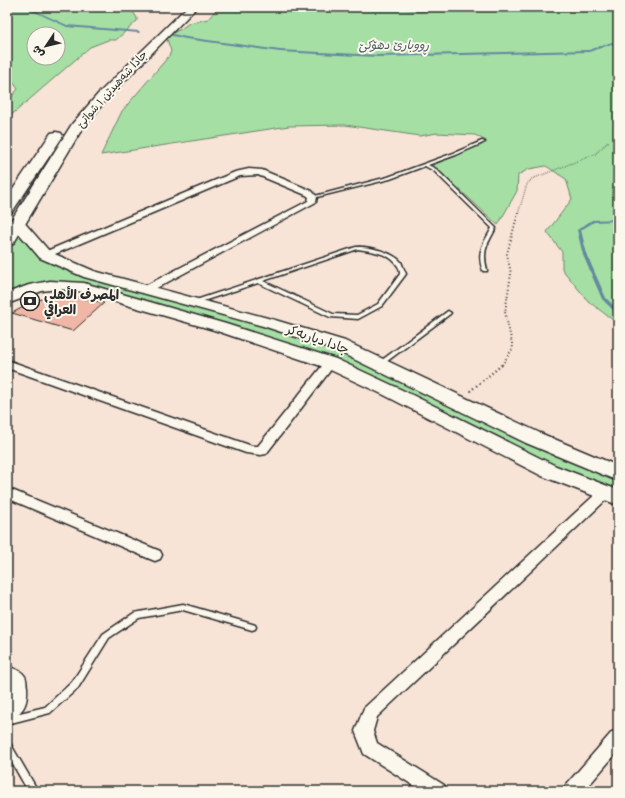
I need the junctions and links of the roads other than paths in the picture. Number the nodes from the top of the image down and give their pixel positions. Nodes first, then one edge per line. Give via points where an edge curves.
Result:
1 (184, 9) edge
2 (140, 52) junction
3 (483, 142) dead end
4 (425, 165) junction
5 (313, 197) junction
6 (7, 209) edge
7 (17, 223) junction
8 (7, 241) edge
9 (45, 255) junction
10 (485, 270) dead end
11 (258, 281) junction
12 (147, 289) junction
13 (7, 299) edge
14 (195, 308) junction
15 (448, 313) dead end
16 (330, 363) junction
17 (7, 364) edge
18 (380, 364) junction
19 (618, 474) edge
20 (7, 493) edge
21 (611, 496) edge
22 (155, 555) dead end
23 (252, 627) dead end
24 (7, 673) edge
25 (7, 712) edge
26 (7, 720) edge
27 (618, 738) edge
28 (7, 746) edge
29 (33, 791) edge
30 (438, 791) edge
31 (572, 791) edge

1 - 2 main road, جادا شەهیدێن ١ شواتێ
2 - 6 main road, جادا شەهیدێن ١ شواتێ via 87,98 54,137
2 - 7 main road, جادا شەهیدێن ١ شواتێ via 77,127
3 - 4 lane
4 - 5 lane via 389,178
4 - 10 lane via 435,170 494,228 482,250 481,258
5 - 9 street via 259,172 238,174
5 - 12 street via 312,202
7 - 8 main road, جادا شەهیدێن ١ شواتێ
7 - 9 main road, جادا دیاربه‌كر
9 - 12 main road, جادا دیاربه‌كر via 89,274
11 - 11 lane via 358,248 386,254 399,263 403,274 380,305 358,317 332,316
11 - 14 lane
12 - 14 main road, جادا دیاربه‌كر
13 - 14 main road, جادا دیاربه‌كر via 29,288 53,284 79,286
14 - 16 main road, جادا دیاربه‌كر
14 - 18 main road, جادا دیاربه‌كر via 269,323 339,345
15 - 18 lane
16 - 17 street via 261,451 251,450
16 - 21 main road, جادا دیاربه‌كر via 390,390 549,471
18 - 19 main road, جادا دیاربه‌كر via 533,438
20 - 22 street
21 - 30 street via 370,713 364,731 370,748
23 - 26 lane via 183,607 137,615 106,636 75,685 47,710
24 - 25 street via 18,679 19,701
27 - 31 street
28 - 29 lane

